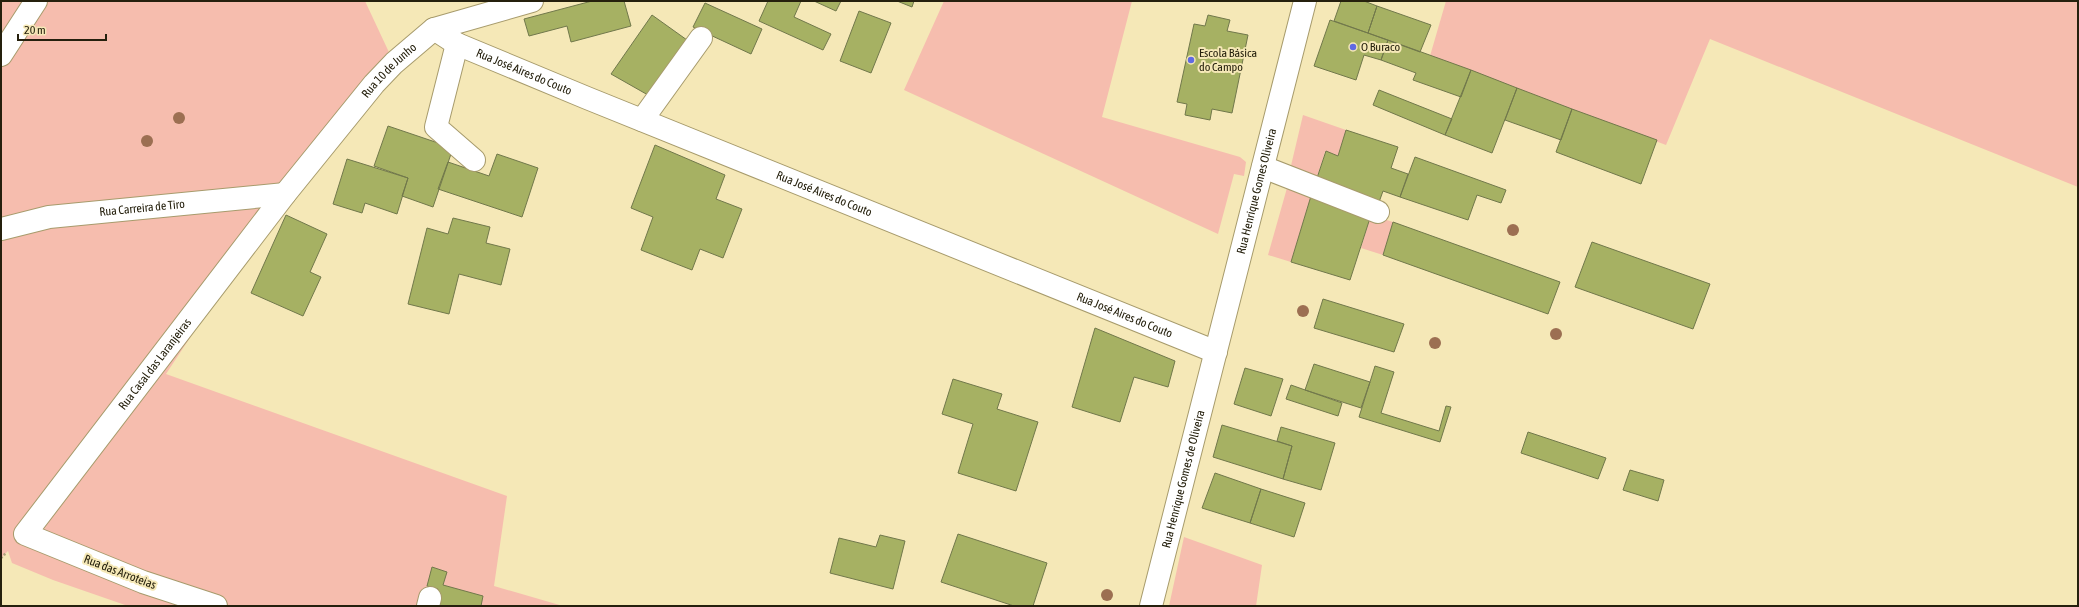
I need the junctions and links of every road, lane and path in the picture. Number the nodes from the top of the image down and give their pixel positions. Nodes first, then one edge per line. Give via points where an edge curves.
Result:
1 (36, 1) edge
2 (532, 1) edge
3 (1305, 1) edge
4 (434, 29) junction
5 (701, 38) dead end
6 (457, 44) junction
7 (1, 55) edge
8 (642, 120) junction
9 (474, 160) dead end
10 (1263, 168) junction
11 (285, 194) junction
12 (1378, 212) dead end
13 (1, 229) edge
14 (1216, 352) junction
15 (25, 534) joint
16 (216, 606) edge
17 (1151, 606) edge

1 - 7 street
2 - 4 street, Rua 10 de Junho
3 - 10 street, Rua Henrique Gomes Oliveira
4 - 6 street, Rua José Aires do Couto
4 - 11 street, Rua 10 de Junho via 374,84
5 - 8 street
6 - 8 street, Rua José Aires do Couto
6 - 9 street via 436,127
8 - 14 street, Rua José Aires do Couto
10 - 12 street
10 - 14 street, Rua Henrique Gomes Oliveira
11 - 13 street, Rua Carreira de Tiro via 49,217
11 - 15 street, Rua Casal das Laranjeiras
14 - 17 street, Rua Henrique Gomes de Oliveira
15 - 16 street, Rua das Arroteias via 143,582

